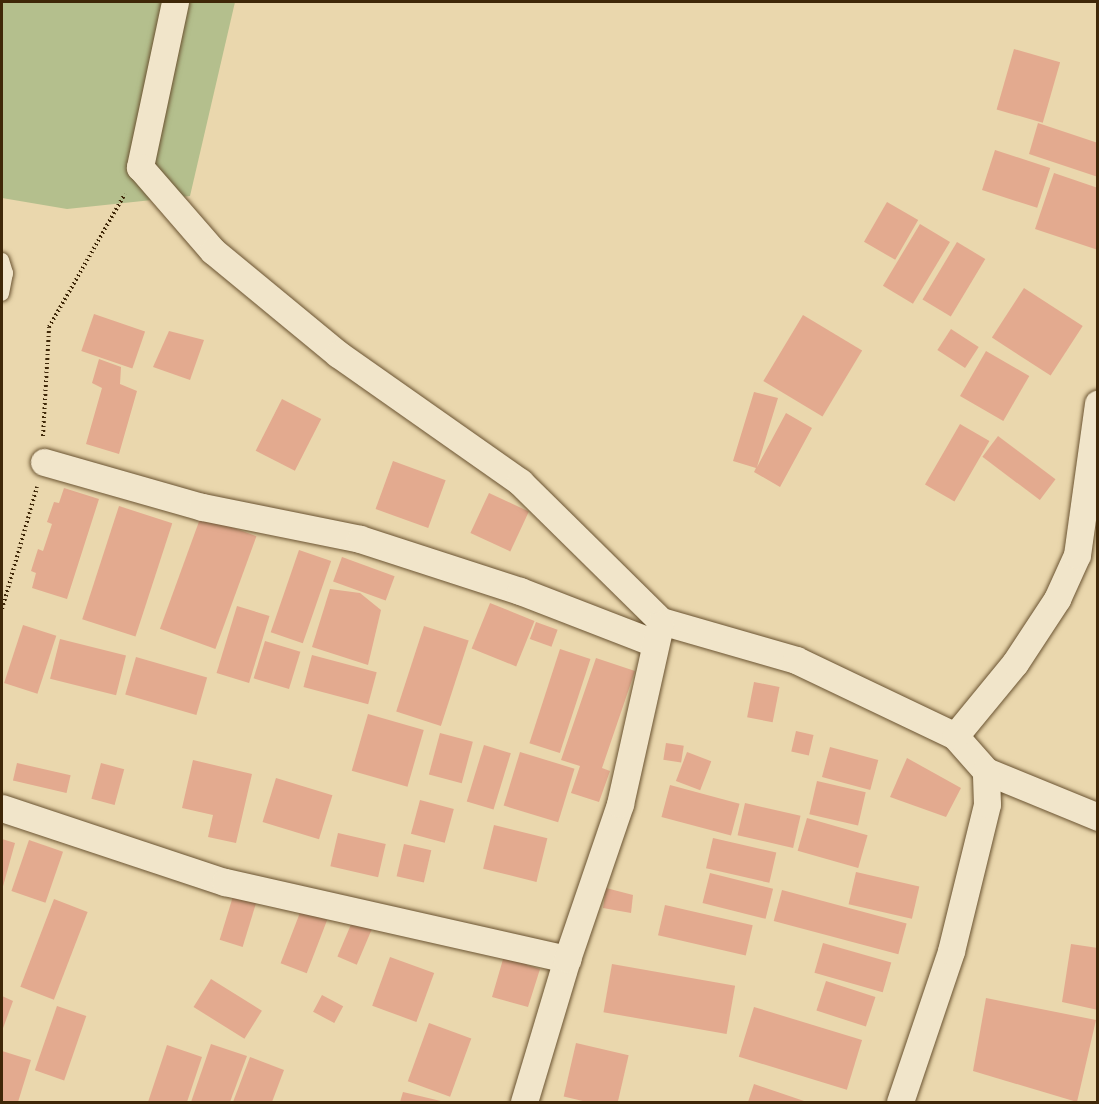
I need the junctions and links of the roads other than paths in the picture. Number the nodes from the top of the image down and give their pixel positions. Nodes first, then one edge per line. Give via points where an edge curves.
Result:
1 (175, 2) edge
2 (2, 260) edge
3 (2, 294) edge
4 (1098, 403) edge
5 (44, 462) road end
6 (658, 632) junction
7 (955, 736) junction
8 (986, 771) junction
9 (2, 808) edge
10 (1098, 817) edge
11 (567, 959) junction
12 (525, 1102) edge
13 (900, 1102) edge

1 - 6 street via 140,167 213,251 338,354 520,482
2 - 3 lane via 6,273
4 - 7 street via 1077,555 1057,599 1015,663
5 - 6 street via 210,509 360,539
6 - 7 street via 796,660
6 - 11 street via 620,804
7 - 8 street
8 - 10 street
8 - 13 street via 987,804 951,951
9 - 11 street via 225,882
11 - 12 street

